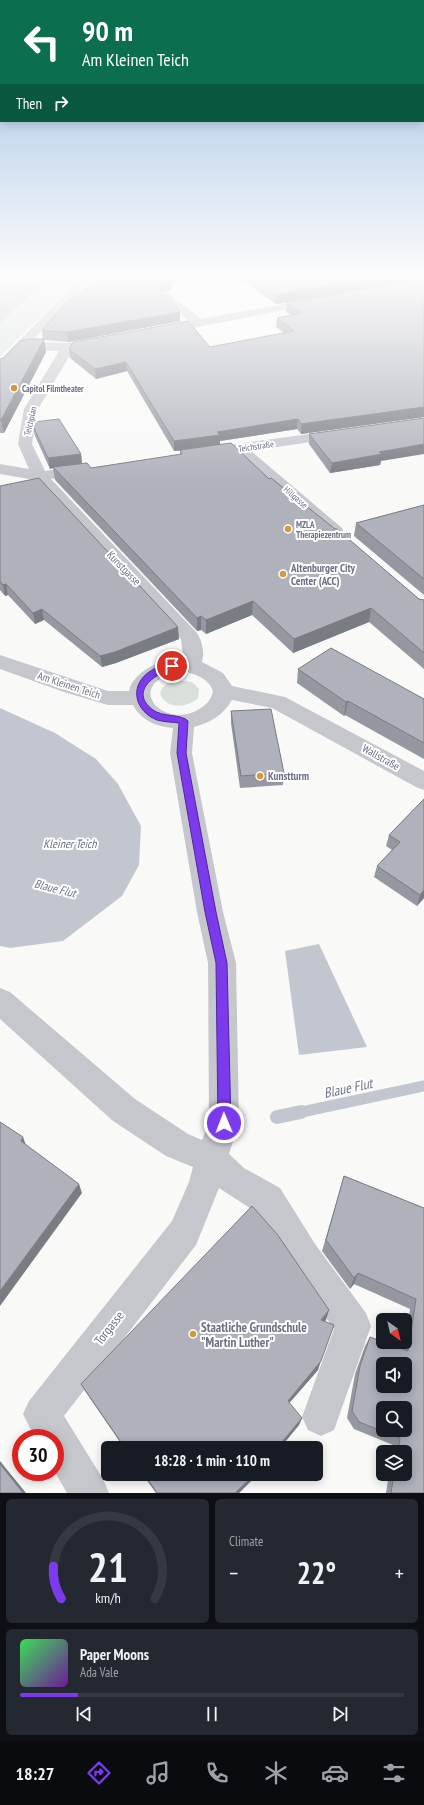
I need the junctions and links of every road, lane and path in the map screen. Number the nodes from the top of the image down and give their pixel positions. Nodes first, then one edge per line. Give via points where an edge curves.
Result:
1 (20, 346) joint
2 (75, 346) edge
3 (68, 347) junction
4 (0, 367) edge
5 (357, 432) edge
6 (240, 449) junction
7 (194, 455) edge
8 (102, 468) edge
9 (0, 469) edge
10 (40, 476) junction
11 (347, 541) edge
12 (0, 662) edge
13 (191, 665) junction
14 (224, 692) junction
15 (140, 698) junction
16 (184, 721) junction
17 (424, 781) edge
18 (0, 1001) edge
19 (211, 1159) junction
20 (322, 1417) dead end
21 (89, 1493) edge

1 - 3 street
1 - 4 street
2 - 3 street
3 - 10 street, Teichplan via 31,409 25,444
5 - 6 street, Teichstraße
6 - 7 street, Teichstraße
6 - 11 street, Hillgasse
8 - 10 street
9 - 10 street
10 - 13 street, Kunstgasse via 190,637 194,655
12 - 15 street, Am Kleinen Teich via 108,698
13 - 14 street via 214,675
13 - 15 street via 172,666 151,674 140,689
14 - 16 street via 216,707 208,714
14 - 17 street, Wallstraße via 278,702
15 - 16 street via 143,706 160,718
16 - 19 street via 181,753 210,912 222,963 224,1123
18 - 19 street via 124,1110 177,1145
19 - 20 street via 238,1182 268,1200 303,1256 353,1326
19 - 21 street, Torgasse via 205,1184 184,1233 42,1414

